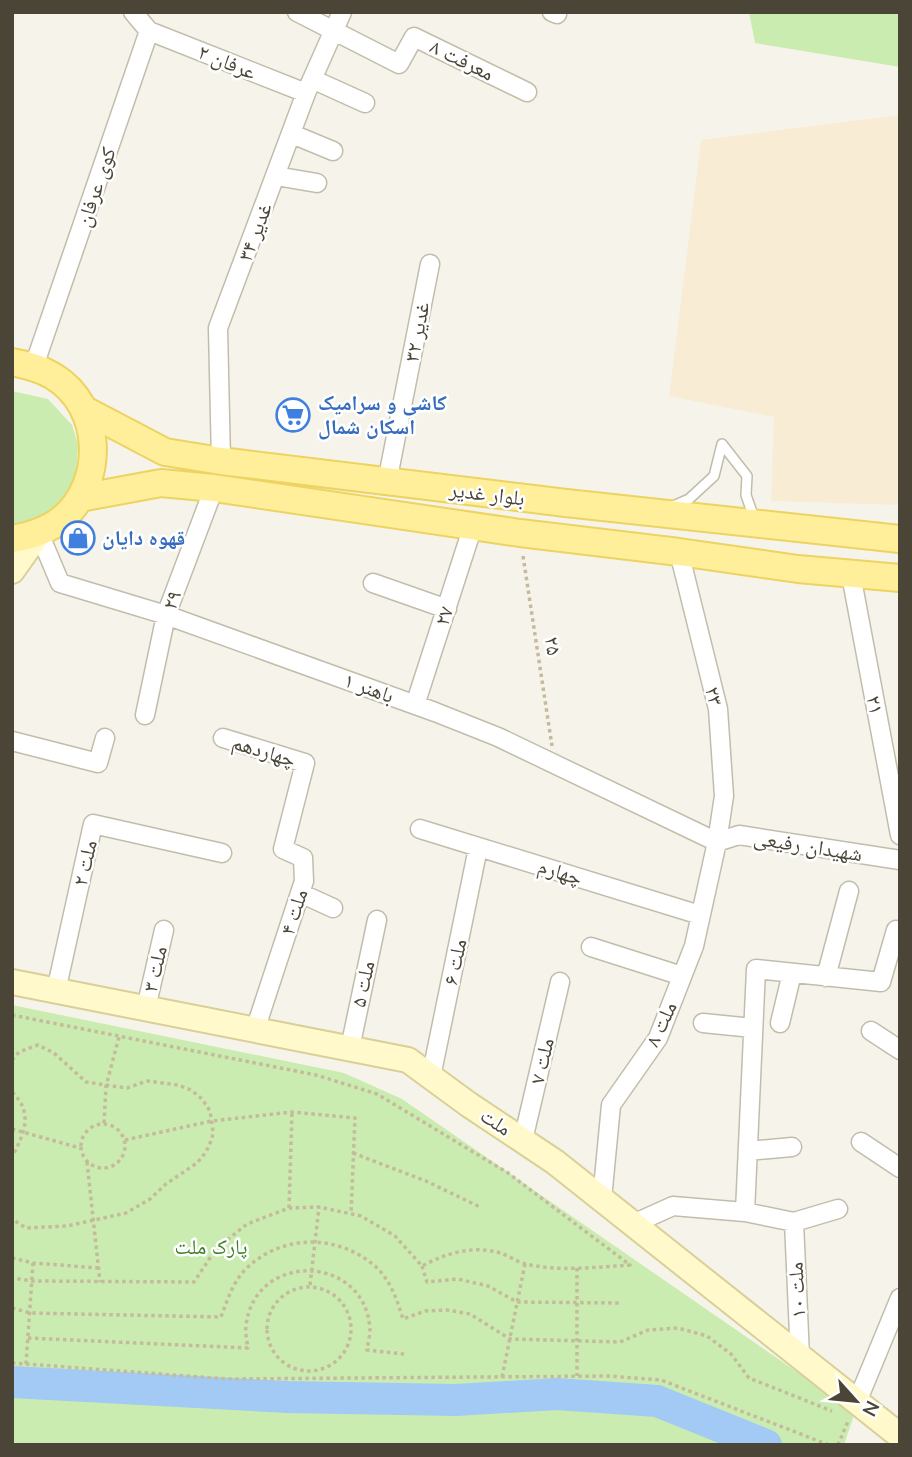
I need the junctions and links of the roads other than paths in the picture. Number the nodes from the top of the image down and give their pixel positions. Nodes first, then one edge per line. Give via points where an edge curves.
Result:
1 (133, 12) edge
2 (297, 12) edge
3 (342, 12) edge
4 (149, 31) junction
5 (334, 31) junction
6 (309, 86) junction
7 (527, 92) dead end
8 (365, 103) dead end
9 (292, 134) junction
10 (333, 151) dead end
11 (276, 176) junction
12 (317, 183) dead end
13 (430, 264) dead end
14 (23, 364) edge
15 (85, 410) junction
16 (220, 461) junction
17 (387, 482) junction
18 (214, 488) junction
19 (80, 498) junction
20 (658, 513) junction
21 (755, 522) junction
22 (473, 526) junction
23 (39, 533) junction
24 (12, 539) edge
25 (900, 539) edge
26 (679, 552) junction
27 (12, 570) edge
28 (851, 575) junction
29 (900, 578) edge
30 (373, 583) dead end
31 (447, 609) junction
32 (166, 615) junction
33 (415, 705) junction
34 (145, 715) dead end
35 (105, 738) dead end
36 (223, 738) dead end
37 (12, 741) edge
38 (305, 763) joint
39 (420, 830) dead end
40 (900, 835) edge
41 (717, 842) junction
42 (478, 848) junction
43 (222, 853) dead end
44 (900, 860) edge
45 (849, 891) dead end
46 (300, 893) junction
47 (332, 908) dead end
48 (700, 915) junction
49 (377, 920) dead end
50 (164, 930) dead end
51 (900, 931) edge
52 (592, 947) dead end
53 (792, 973) junction
54 (682, 976) junction
55 (826, 976) junction
56 (12, 982) edge
57 (560, 982) dead end
58 (56, 991) junction
59 (146, 1009) junction
60 (703, 1023) dead end
61 (780, 1023) dead end
62 (753, 1028) junction
63 (255, 1030) junction
64 (871, 1031) dead end
65 (350, 1048) junction
66 (900, 1051) edge
67 (431, 1076) junction
68 (523, 1140) junction
69 (861, 1142) dead end
70 (792, 1147) dead end
71 (748, 1151) junction
72 (900, 1168) edge
73 (602, 1199) junction
74 (838, 1209) dead end
75 (745, 1212) junction
76 (794, 1222) junction
77 (633, 1224) junction
78 (898, 1308) edge
79 (800, 1357) junction
80 (848, 1410) junction
81 (900, 1436) edge

1 - 4 street
2 - 5 street, معرفت ۸
3 - 5 street, ۳۴ غدیر
4 - 6 street, ۲ عرفان
4 - 14 street, کوی عرفان
5 - 6 street, ۳۴ غدیر
5 - 7 street, معرفت ۸ via 399,64 414,37
6 - 8 street, ۲ عرفان
6 - 9 street, ۳۴ غدیر
9 - 10 street
9 - 11 street, ۳۴ غدیر
11 - 12 street
11 - 16 street, ۳۴ غدیر via 218,328
13 - 17 street, ۳۲ غدیر
14 - 15 main road via 55,376
15 - 16 main road, بلوار غدیر via 165,452
15 - 19 main road via 94,455
16 - 17 main road, بلوار غدیر
17 - 20 main road, بلوار غدیر
18 - 19 main road, بلوار غدیر via 161,483
18 - 22 main road, بلوار غدیر
18 - 32 street, ۲۹
19 - 23 main road via 62,519
20 - 21 main road, بلوار غدیر
20 - 21 lane via 689,499 714,476 722,444 747,476 746,495
21 - 25 main road, بلوار غدیر
22 - 26 main road, بلوار غدیر
22 - 31 street, ۲۷
23 - 24 main road
23 - 27 main road
23 - 32 street, باهنر ۱ via 61,583
26 - 28 main road, بلوار غدیر
26 - 41 street, ۲۳ via 718,709 724,796
28 - 29 main road, بلوار غدیر
28 - 40 street, ۲۱
30 - 31 street
31 - 33 street, ۲۷
32 - 33 street, باهنر ۱
32 - 34 street, ۲۹
33 - 41 street, باهنر ۱ via 498,737
35 - 37 street via 98,763
36 - 38 street, چهاردهم
38 - 46 street, ۴ ملت via 283,849 303,858
39 - 42 street, چهارم
41 - 44 street, شهیدان رفیعی via 739,835
41 - 48 street, ۸ ملت
42 - 48 street, چهارم
42 - 67 street, ۶ ملت
43 - 58 street, ۲ ملت via 93,824
45 - 55 street
46 - 47 street
46 - 63 street, ۴ ملت
48 - 54 street, ۸ ملت
49 - 65 street, ۵ ملت
50 - 59 street, ۳ ملت
51 - 55 street via 896,930 881,982
52 - 54 street
53 - 55 street
53 - 61 street
53 - 62 street via 756,969
54 - 73 street, ۸ ملت via 658,1038 611,1105
56 - 58 main road, ملت
57 - 68 street, ۷ ملت
58 - 59 main road, ملت
59 - 63 main road, ملت
60 - 62 street
62 - 71 street
63 - 65 main road, ملت
64 - 66 street
65 - 67 main road, ملت via 408,1060
67 - 68 main road, ملت
68 - 73 main road, ملت
69 - 72 street
70 - 71 street
71 - 75 street
73 - 77 main road, ملت
74 - 76 street
75 - 76 street
75 - 77 street via 673,1206
76 - 79 street, ملت ۱۰
77 - 79 main road, ملت
78 - 80 street
79 - 80 main road, ملت
80 - 81 main road, ملت

